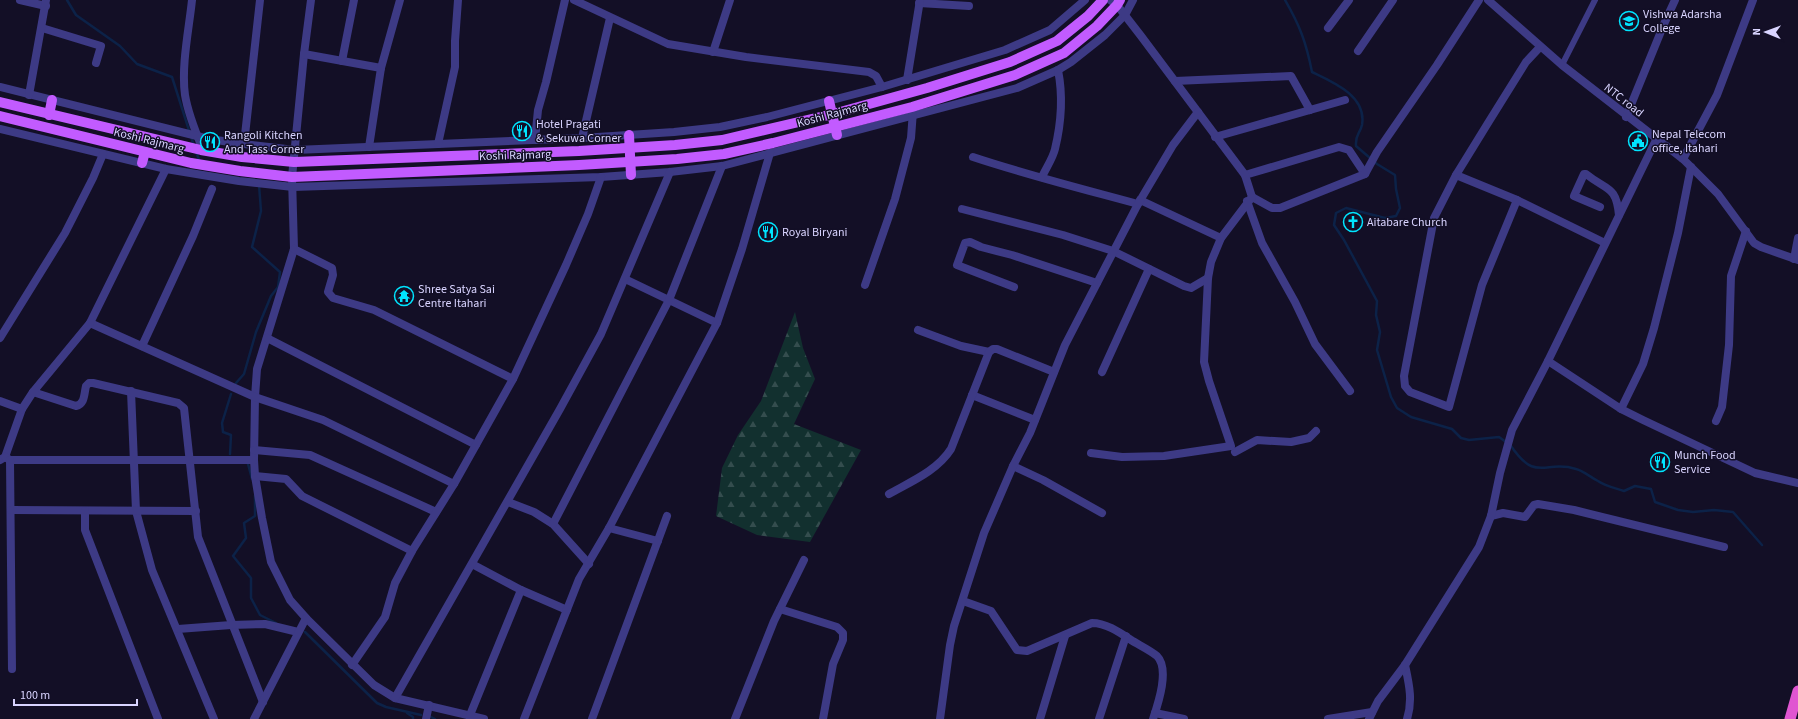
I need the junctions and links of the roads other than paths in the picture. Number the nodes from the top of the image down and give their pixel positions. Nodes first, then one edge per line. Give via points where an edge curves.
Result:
1 (20, 0) edge
2 (192, 0) edge
3 (260, 0) edge
4 (311, 0) edge
5 (354, 0) edge
6 (400, 0) edge
7 (458, 0) edge
8 (565, 0) edge
9 (574, 0) edge
10 (730, 0) edge
11 (1085, 0) edge
12 (1103, 0) edge
13 (1133, 0) edge
14 (1349, 0) edge
15 (1393, 0) edge
16 (1479, 0) edge
17 (1488, 0) edge
18 (1595, 0) edge
19 (1675, 0) edge
20 (919, 1) edge
21 (1751, 1) edge
22 (1116, 2) edge
23 (46, 3) edge
24 (969, 6) dead end
25 (1125, 15) junction
26 (610, 18) junction
27 (42, 28) junction
28 (1328, 28) dead end
29 (1540, 47) junction
30 (1358, 51) dead end
31 (713, 52) junction
32 (304, 54) junction
33 (342, 61) junction
34 (96, 63) dead end
35 (1562, 65) junction
36 (381, 68) junction
37 (1058, 70) junction
38 (907, 80) junction
39 (1174, 81) junction
40 (0, 87) edge
41 (882, 87) junction
42 (29, 95) junction
43 (52, 100) junction
44 (1345, 100) dead end
45 (829, 101) junction
46 (0, 102) edge
47 (1310, 110) junction
48 (913, 111) junction
49 (1198, 112) junction
50 (833, 114) junction
51 (49, 115) junction
52 (0, 116) edge
53 (1626, 117) junction
54 (0, 129) edge
55 (837, 131) junction
56 (192, 134) junction
57 (628, 135) junction
58 (1215, 136) junction
59 (582, 138) junction
60 (535, 140) junction
61 (1656, 140) junction
62 (244, 144) junction
63 (438, 144) junction
64 (369, 147) junction
65 (630, 148) junction
66 (199, 149) junction
67 (295, 150) junction
68 (145, 152) junction
69 (103, 154) junction
70 (770, 154) junction
71 (973, 157) dead end
72 (1683, 159) junction
73 (294, 162) junction
74 (630, 162) junction
75 (142, 163) junction
76 (722, 166) junction
77 (1691, 167) junction
78 (196, 168) junction
79 (166, 169) junction
80 (1367, 171) junction
81 (670, 172) junction
82 (631, 175) junction
83 (1245, 175) junction
84 (1456, 175) junction
85 (601, 177) junction
86 (1042, 177) junction
87 (293, 182) junction
88 (212, 188) dead end
89 (1249, 199) junction
90 (1517, 200) junction
91 (1139, 202) junction
92 (1600, 207) dead end
93 (962, 209) dead end
94 (1619, 215) junction
95 (1746, 231) junction
96 (1221, 238) junction
97 (1798, 238) edge
98 (1605, 243) junction
99 (294, 249) junction
100 (1114, 251) junction
101 (1796, 259) edge
102 (1149, 269) junction
103 (1208, 278) junction
104 (624, 279) junction
105 (1097, 283) junction
106 (865, 285) dead end
107 (1014, 287) dead end
108 (669, 300) junction
109 (90, 322) junction
110 (717, 323) junction
111 (918, 330) dead end
112 (0, 338) edge
113 (267, 338) junction
114 (142, 346) junction
115 (989, 352) junction
116 (1548, 362) junction
117 (1054, 372) junction
118 (1102, 372) dead end
119 (514, 379) junction
120 (131, 391) junction
121 (1350, 391) dead end
122 (33, 392) junction
123 (972, 395) junction
124 (255, 397) junction
125 (0, 401) edge
126 (22, 409) junction
127 (1621, 409) junction
128 (1035, 420) junction
129 (1716, 421) dead end
130 (1316, 431) dead end
131 (476, 445) junction
132 (254, 450) junction
133 (1235, 452) dead end
134 (1091, 453) dead end
135 (5, 459) edge
136 (134, 459) junction
137 (190, 459) junction
138 (254, 460) junction
139 (1013, 466) junction
140 (255, 476) junction
141 (1798, 483) edge
142 (454, 484) junction
143 (889, 494) dead end
144 (508, 502) junction
145 (11, 510) junction
146 (85, 511) junction
147 (136, 511) junction
148 (196, 511) junction
149 (436, 512) junction
150 (1102, 513) dead end
151 (667, 516) dead end
152 (1491, 516) junction
153 (553, 524) junction
154 (609, 528) junction
155 (658, 541) junction
156 (1724, 547) dead end
157 (412, 551) junction
158 (804, 560) dead end
159 (472, 564) junction
160 (589, 564) junction
161 (521, 590) junction
162 (963, 601) junction
163 (780, 609) junction
164 (567, 610) junction
165 (306, 618) junction
166 (231, 624) junction
167 (178, 629) junction
168 (298, 632) junction
169 (1065, 636) junction
170 (1126, 636) junction
171 (352, 665) junction
172 (1405, 665) junction
173 (12, 669) dead end
174 (1798, 691) edge
175 (395, 698) junction
176 (263, 702) junction
177 (429, 705) junction
178 (1154, 716) edge
179 (1371, 716) edge
180 (470, 717) edge
181 (158, 719) edge
182 (214, 719) edge
183 (254, 719) edge
184 (426, 719) edge
185 (484, 719) edge
186 (524, 719) edge
187 (592, 719) edge
188 (735, 719) edge
189 (823, 719) edge
190 (940, 719) edge
191 (1040, 719) edge
192 (1099, 719) edge
193 (1184, 719) edge
194 (1328, 719) edge
195 (1408, 719) edge
196 (1790, 719) edge

1 - 23 street
2 - 56 street via 184,76
3 - 62 street
4 - 32 street
5 - 33 street
6 - 36 street
7 - 63 street via 455,67
8 - 60 street via 538,110
9 - 26 street
10 - 31 street
11 - 38 street via 1044,33 1005,50
12 - 50 main road, Koshi Rajmarg via 1057,41 1010,62
13 - 25 street
14 - 28 street
15 - 30 street
16 - 80 street via 1377,152
17 - 29 street, NTC road
18 - 35 street
19 - 53 street
20 - 24 street
20 - 38 street
21 - 72 street via 1717,95
22 - 25 street
22 - 48 main road, Koshi Rajmarg via 1097,26 1064,53 1015,75
23 - 27 street
25 - 37 street via 1105,35
25 - 39 street
26 - 31 street via 668,44
26 - 59 street
27 - 34 street via 101,46
27 - 42 street
29 - 35 street, NTC road
29 - 84 street via 1526,62
31 - 41 street via 869,72 876,76
32 - 33 street
32 - 67 street
33 - 36 street
35 - 53 street, NTC road
36 - 64 street
37 - 48 street via 1017,88
37 - 86 street via 1060,105 1055,150
38 - 41 street
39 - 47 street via 1291,76
39 - 49 street
40 - 42 street
41 - 45 street
42 - 43 street
43 - 51 main road
43 - 56 street
44 - 47 street
45 - 50 main road
45 - 57 street via 720,127
46 - 51 main road, Koshi Rajmarg
47 - 58 street
48 - 55 main road, Koshi Rajmarg
48 - 106 street via 911,138
49 - 58 street
49 - 91 street via 1173,145
50 - 55 main road
50 - 65 main road, Koshi Rajmarg via 722,140
51 - 66 main road, Koshi Rajmarg
52 - 68 main road, Koshi Rajmarg
53 - 61 street, NTC road
54 - 69 street
55 - 70 street
55 - 74 main road, Koshi Rajmarg via 724,154
56 - 62 street
56 - 66 street
57 - 59 street
57 - 65 main road
58 - 83 street
59 - 60 street
60 - 63 street
61 - 72 street, NTC road
61 - 94 street
62 - 67 street
63 - 64 street
64 - 67 street
65 - 73 main road, Koshi Rajmarg
65 - 74 main road
66 - 73 main road, Koshi Rajmarg via 242,157
67 - 73 street
68 - 75 main road
68 - 78 main road, Koshi Rajmarg
69 - 75 street
69 - 112 street via 65,233
70 - 76 street
70 - 110 street
71 - 86 street
72 - 77 street, NTC road
73 - 87 street
74 - 82 main road
74 - 87 main road, Koshi Rajmarg
75 - 79 street
76 - 81 street
76 - 108 street
77 - 95 street, NTC road via 1722,199
77 - 127 street via 1678,233 1654,328 1642,364
78 - 79 street
78 - 87 main road, Koshi Rajmarg
78 - 87 street via 211,177
79 - 109 street
80 - 83 street via 1349,150 1339,147
80 - 89 street via 1280,208 1272,208
81 - 82 street
81 - 104 street
82 - 85 street
83 - 89 street
84 - 90 street
84 - 90 street via 1434,218 1429,241 1404,376 1405,386 1410,392 1449,407 1482,285
85 - 87 street
85 - 119 street via 588,214
86 - 91 street
87 - 99 street
88 - 114 street via 193,236
89 - 96 street
89 - 121 street via 1262,243 1315,344
90 - 98 street
91 - 96 street
91 - 100 street
92 - 94 street via 1574,196 1584,174 1612,191 1618,201
93 - 100 street
94 - 98 street
95 - 101 street, NTC road via 1756,245
95 - 129 street via 1731,276 1729,344 1722,407
96 - 103 street via 1211,262
97 - 101 street
98 - 116 street
99 - 113 street
99 - 119 street via 332,268 333,275 328,292 333,298 374,310
100 - 102 street
100 - 105 street
102 - 103 street via 1191,288
102 - 118 street
103 - 134 street via 1204,362 1231,446 1164,456 1122,457
104 - 108 street
104 - 144 street via 601,334
105 - 107 street via 1012,254 970,242 965,243 956,265
105 - 117 street
108 - 110 street
108 - 153 street
109 - 114 street
109 - 122 street
110 - 154 street
111 - 115 street via 961,346
113 - 124 street via 257,369
113 - 131 street
114 - 124 street
115 - 117 street via 997,349
115 - 123 street
116 - 127 street
116 - 152 street via 1512,430
117 - 128 street
119 - 131 street
120 - 122 street via 89,383 83,402 76,406
120 - 136 street
120 - 137 street via 178,403 184,408
122 - 126 street
123 - 128 street
123 - 143 street via 947,455 918,478
124 - 132 street
124 - 142 street via 323,420
125 - 126 street
126 - 135 street
127 - 141 street via 1755,473
128 - 139 street
130 - 133 street via 1309,438 1291,442 1257,440
131 - 142 street
132 - 138 street
132 - 149 street via 310,455
135 - 136 street
135 - 145 street
136 - 137 street
136 - 147 street
137 - 138 street
137 - 148 street
138 - 140 street
139 - 150 street
139 - 162 street via 984,533
140 - 157 street via 286,479 302,496
140 - 165 street via 271,562 290,600
142 - 149 street
144 - 153 street via 534,512
144 - 159 street
145 - 146 street
145 - 173 street
146 - 147 street
146 - 181 street via 85,530
147 - 148 street
147 - 167 street via 152,570
148 - 166 street via 198,537
149 - 157 street
151 - 155 street
152 - 156 street via 1503,513 1525,518 1534,505 1538,504 1574,510
152 - 172 street via 1479,547
153 - 160 street
154 - 155 street
154 - 160 street
155 - 187 street
157 - 171 street via 395,584 386,617
158 - 163 street
159 - 161 street
159 - 175 street
160 - 164 street via 579,579
161 - 164 street
161 - 180 street
162 - 169 street via 990,611 1017,650 1022,652
162 - 190 street via 950,645
163 - 188 street
163 - 189 street via 837,627 843,633 843,640 833,664
164 - 186 street
165 - 168 street
165 - 171 street
166 - 167 street
166 - 168 street via 265,624
166 - 176 street
167 - 182 street
168 - 176 street
169 - 170 street via 1092,623 1102,623
169 - 191 street
170 - 178 street via 1158,657 1162,666 1164,675
170 - 192 street
171 - 175 street via 374,685
172 - 179 street via 1378,701
172 - 195 street via 1411,695
174 - 196 highway
175 - 177 street
176 - 183 street
177 - 180 street
177 - 184 street
178 - 193 street
179 - 194 street
180 - 185 street

